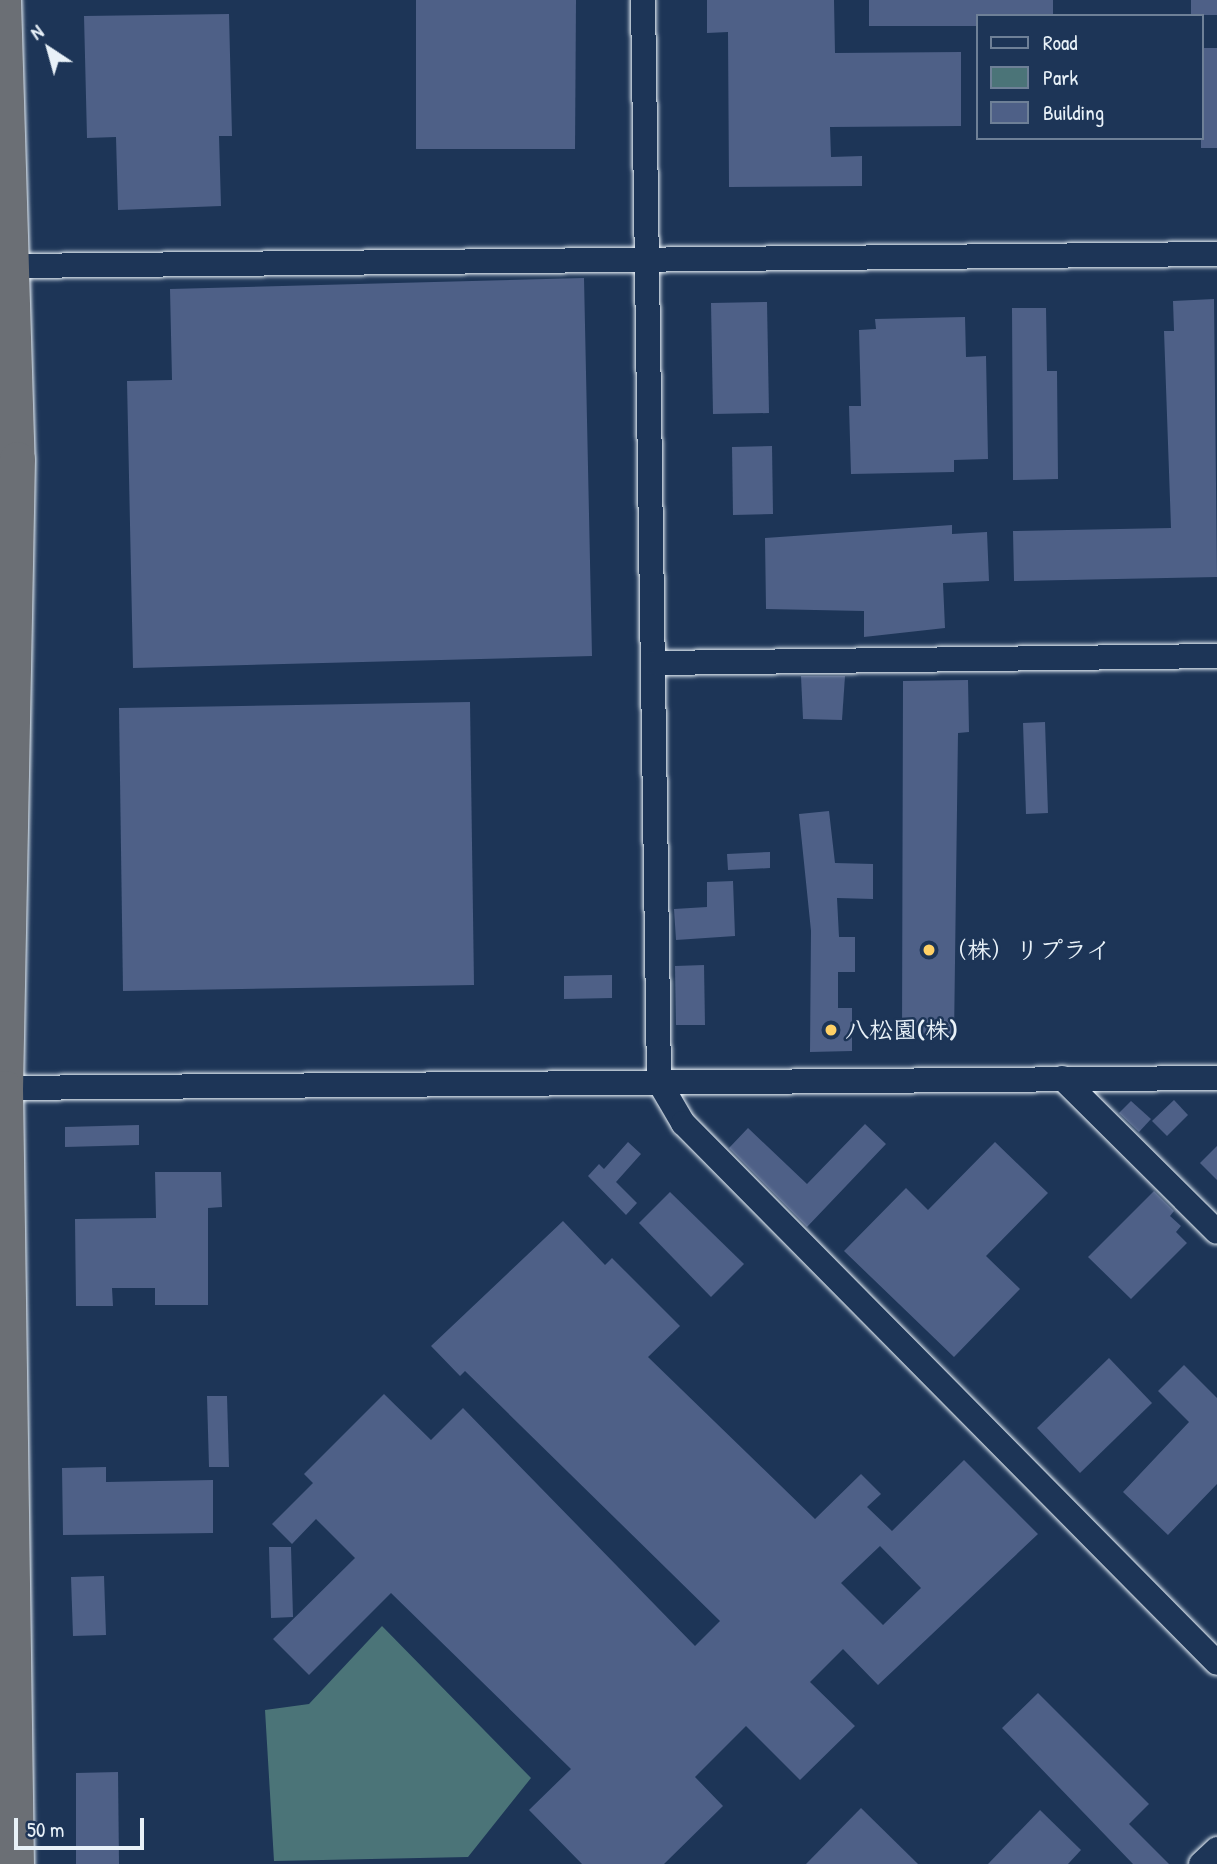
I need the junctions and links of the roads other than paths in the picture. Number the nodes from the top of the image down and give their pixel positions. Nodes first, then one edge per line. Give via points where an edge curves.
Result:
1 (3, 0) edge
2 (643, 0) edge
3 (1217, 254) edge
4 (647, 255) junction
5 (13, 266) junction
6 (1217, 656) edge
7 (655, 663) junction
8 (1217, 1077) edge
9 (1062, 1078) junction
10 (659, 1082) junction
11 (2, 1088) edge
12 (1217, 1232) edge
13 (1217, 1663) edge
14 (1217, 1849) edge
15 (16, 1864) edge
16 (1201, 1864) edge

1 - 5 highway
2 - 4 street
3 - 4 street
4 - 5 street
4 - 7 street
5 - 11 highway via 17,459
6 - 7 street
7 - 10 street
8 - 9 street
9 - 10 street
9 - 12 street
10 - 11 street
10 - 13 street via 682,1123
11 - 15 highway
14 - 16 street

